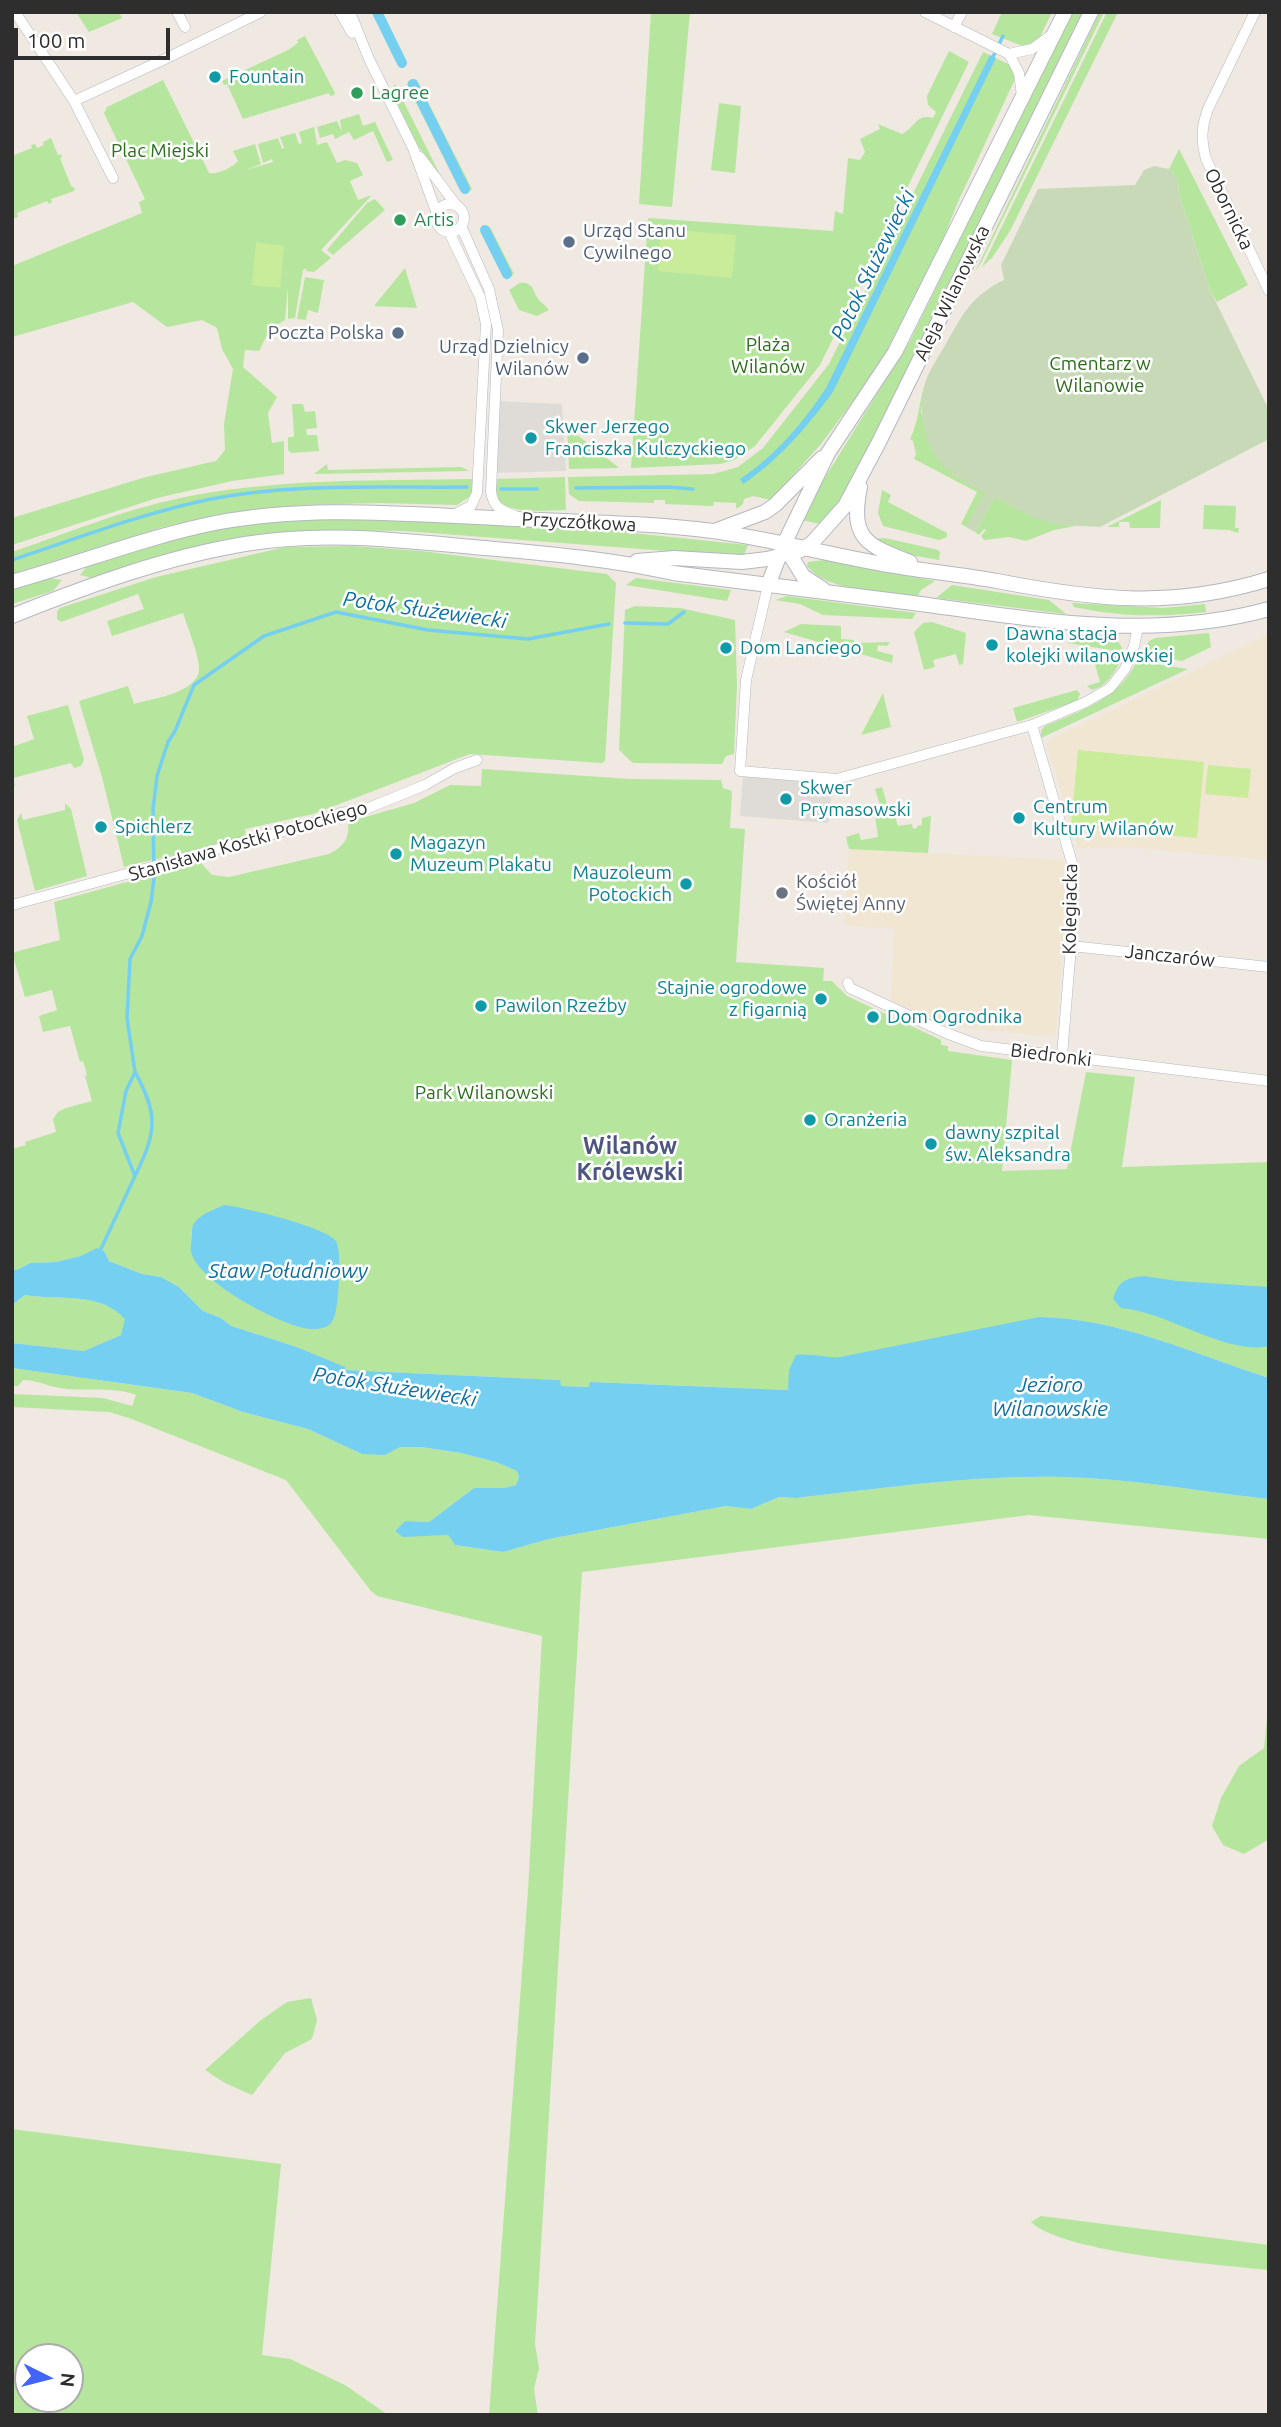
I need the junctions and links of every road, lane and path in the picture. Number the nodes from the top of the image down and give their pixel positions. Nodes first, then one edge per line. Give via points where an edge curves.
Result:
1 (15, 12) edge
2 (177, 12) edge
3 (340, 12) edge
4 (350, 12) edge
5 (925, 12) edge
6 (962, 12) edge
7 (1065, 12) edge
8 (1091, 12) edge
9 (1255, 12) edge
10 (261, 13) edge
11 (185, 27) dead end
12 (954, 27) junction
13 (1056, 32) junction
14 (1007, 53) junction
15 (369, 59) junction
16 (1023, 99) junction
17 (74, 101) junction
18 (413, 148) junction
19 (113, 178) dead end
20 (457, 206) junction
21 (436, 214) junction
22 (461, 226) junction
23 (449, 232) junction
24 (1269, 291) edge
25 (828, 453) junction
26 (863, 473) junction
27 (448, 515) junction
28 (530, 520) junction
29 (712, 531) junction
30 (805, 548) junction
31 (784, 552) junction
32 (622, 562) junction
33 (934, 571) junction
34 (1269, 579) edge
35 (12, 582) edge
36 (768, 585) junction
37 (830, 593) junction
38 (1269, 609) edge
39 (12, 616) edge
40 (1138, 626) junction
41 (1032, 724) junction
42 (477, 760) dead end
43 (12, 905) edge
44 (1071, 946) junction
45 (1269, 967) edge
46 (848, 983) dead end
47 (1062, 1056) junction
48 (1269, 1081) edge

1 - 17 street
2 - 11 street
3 - 15 street
4 - 15 street
5 - 12 street
6 - 12 street
7 - 13 main road, Aleja Wilanowska
8 - 26 main road, Aleja Wilanowska
9 - 24 street, Obornicka via 1202,125 1201,141
10 - 17 street
12 - 14 street
13 - 14 street via 1032,49
13 - 16 main road, Aleja Wilanowska
14 - 16 street via 1019,73
15 - 18 street
16 - 25 main road, Aleja Wilanowska via 895,352
17 - 19 street
18 - 20 street
18 - 21 street
20 - 21 street via 445,205
20 - 22 street via 464,217
21 - 23 street via 438,226
22 - 23 street
22 - 28 street via 489,289 498,330 492,500 503,511
23 - 27 street via 480,297 486,324 477,493 471,506
25 - 29 main road via 765,512
25 - 31 main road, Aleja Wilanowska
26 - 30 main road, Aleja Wilanowska via 837,516
26 - 33 main road via 856,514 863,538
27 - 28 main road, Przyczółkowa
27 - 35 main road, Przyczółkowa via 330,512 258,516 127,545
28 - 29 main road, Przyczółkowa
29 - 31 main road, Przyczółkowa
30 - 31 main road, Przyczółkowa
30 - 33 main road, Przyczółkowa
31 - 32 main road via 742,562 674,558
31 - 36 main road, Aleja Wilanowska
31 - 37 main road via 803,576
32 - 36 main road, Przyczółkowa
32 - 39 main road, Przyczółkowa via 402,540 278,540 172,562
33 - 34 main road, Przyczółkowa via 1051,592 1149,600 1216,594
36 - 37 main road, Przyczółkowa
36 - 41 street via 746,680 740,771 837,779
37 - 40 main road, Przyczółkowa via 1065,623
38 - 40 main road, Przyczółkowa via 1203,623
40 - 41 street via 1125,669 1110,688
41 - 44 street, Kolegiacka via 1072,863
42 - 43 street, Stanisława Kostki Potockiego via 366,809
44 - 45 street, Janczarów
44 - 47 street, Kolegiacka
46 - 47 street, Biedronki via 850,988 972,1044
47 - 48 street, Biedronki

